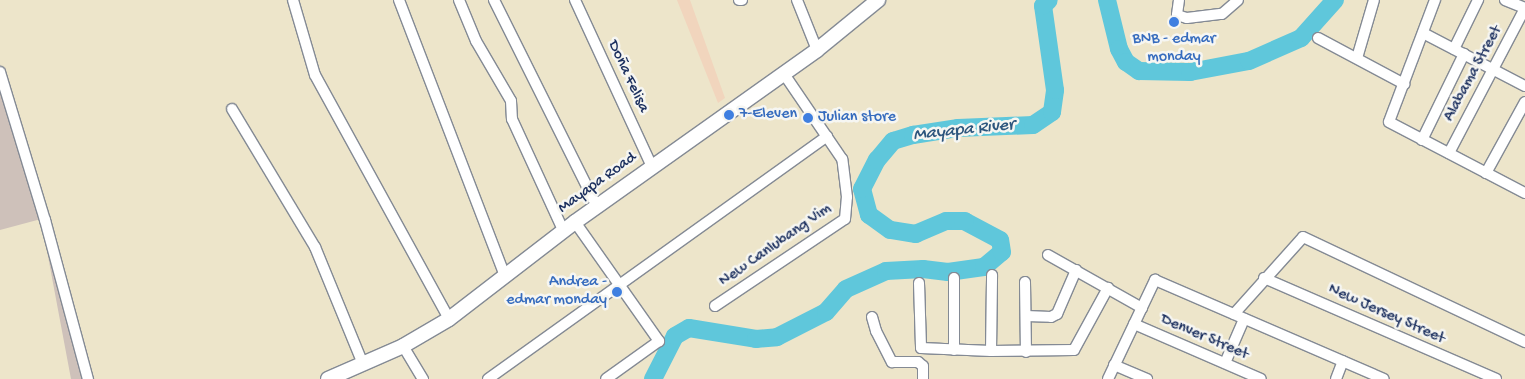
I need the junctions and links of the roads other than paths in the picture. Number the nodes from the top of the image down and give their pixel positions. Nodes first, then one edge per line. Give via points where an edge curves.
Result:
1 (293, 0) edge
2 (399, 0) edge
3 (459, 0) edge
4 (494, 0) edge
5 (575, 0) edge
6 (797, 0) edge
7 (878, 0) edge
8 (1179, 0) edge
9 (1238, 0) edge
10 (1374, 0) edge
11 (1434, 0) edge
12 (1478, 0) edge
13 (1505, 0) edge
14 (1525, 8) edge
15 (1423, 33) junction
16 (1318, 38) dead end
17 (1454, 49) junction
18 (817, 50) junction
19 (1464, 54) junction
20 (1357, 58) junction
21 (1493, 70) junction
22 (0, 72) edge
23 (784, 74) junction
24 (1404, 84) junction
25 (1525, 86) edge
26 (1525, 102) edge
27 (232, 109) dead end
28 (827, 136) junction
29 (1422, 140) junction
30 (1449, 153) junction
31 (652, 167) junction
32 (1486, 173) junction
33 (1525, 193) edge
34 (596, 206) junction
35 (569, 226) junction
36 (1048, 255) dead end
37 (1076, 270) junction
38 (504, 274) junction
39 (992, 275) dead end
40 (954, 278) dead end
41 (1264, 278) junction
42 (919, 282) dead end
43 (1025, 282) dead end
44 (618, 284) junction
45 (1108, 288) junction
46 (715, 306) dead end
47 (1142, 308) junction
48 (1234, 314) junction
49 (1026, 316) junction
50 (872, 317) dead end
51 (449, 319) junction
52 (1244, 319) junction
53 (1134, 324) junction
54 (1525, 342) edge
55 (403, 346) junction
56 (954, 350) junction
57 (991, 351) junction
58 (1026, 352) junction
59 (1343, 361) junction
60 (1225, 363) junction
61 (364, 364) junction
62 (1114, 365) junction
63 (88, 379) edge
64 (328, 379) edge
65 (423, 379) edge
66 (488, 379) edge
67 (606, 379) edge
68 (923, 379) edge
69 (1108, 379) edge
70 (1147, 379) edge
71 (1261, 379) edge
72 (1336, 379) edge
73 (1384, 379) edge
74 (1496, 379) edge

1 - 51 street via 315,75
2 - 38 street
3 - 35 street via 476,41 511,101 512,119
4 - 34 street
5 - 31 street, Doña Felisa
6 - 18 street
7 - 18 main road, Mayapa Road
8 - 9 street via 1177,14 1187,18 1222,14
10 - 20 street
11 - 15 street
12 - 17 street
13 - 14 street
14 - 21 street, Alabama Street
15 - 17 street
15 - 24 street
16 - 20 street
17 - 19 street
18 - 23 main road, Mayapa Road
19 - 21 street
19 - 29 street
20 - 24 street
21 - 25 street
21 - 30 street, Alabama Street
22 - 63 street
23 - 28 street, New Canlubang Vim
23 - 31 main road, Mayapa Road
24 - 29 street via 1389,122
26 - 32 street
27 - 61 street via 315,247
28 - 44 street
28 - 46 street, New Canlubang Vim via 842,159 847,197 845,219
29 - 30 street
30 - 32 street
31 - 34 main road, Mayapa Road
32 - 33 street
34 - 35 main road, Mayapa Road
35 - 38 main road, Mayapa Road
35 - 44 street
36 - 37 street
37 - 45 street
37 - 49 street via 1057,314 1051,317
38 - 51 main road, Mayapa Road
39 - 57 street
40 - 56 street
41 - 48 street
41 - 54 street via 1303,237
41 - 74 street, New Jersey Street
42 - 56 street via 920,347
43 - 49 street
44 - 66 street
44 - 67 street via 659,341
45 - 47 street
45 - 58 street via 1078,348 1068,352
47 - 48 street via 1155,280
47 - 53 street
48 - 52 street
49 - 58 street
50 - 68 street via 892,362 918,362 923,366
51 - 55 main road, Mayapa Road
52 - 59 street
52 - 60 street
53 - 60 street, Denver Street
53 - 62 street
55 - 61 main road, Mayapa Road
55 - 65 street
56 - 57 street
57 - 58 street
59 - 72 street
59 - 73 street
60 - 71 street, Denver Street
61 - 64 main road, Mayapa Road
62 - 69 street
62 - 70 street

